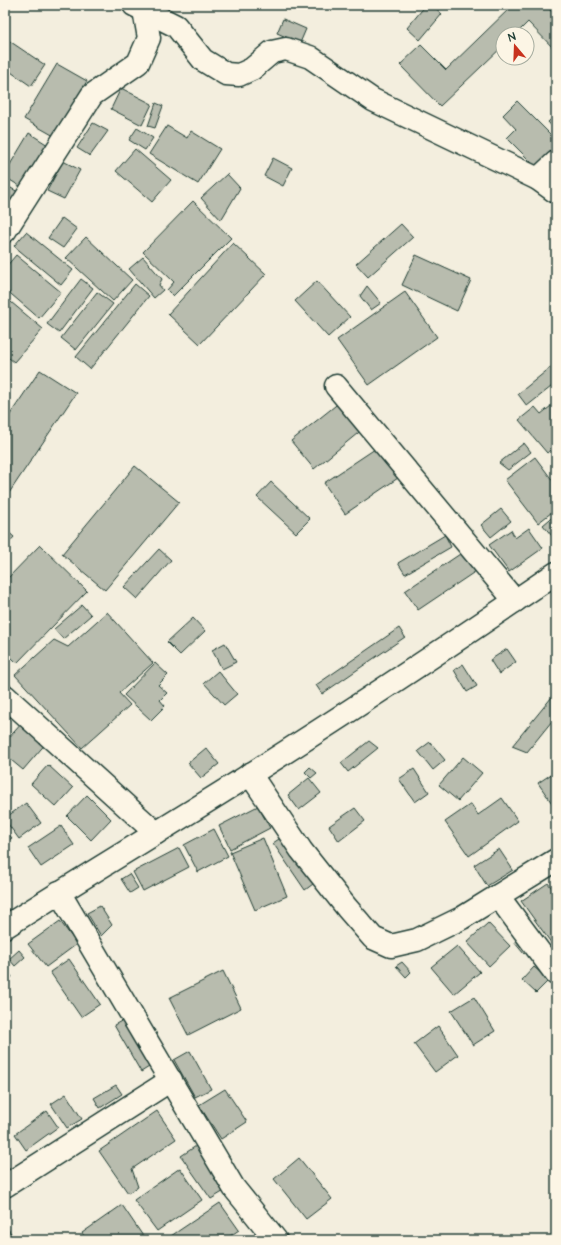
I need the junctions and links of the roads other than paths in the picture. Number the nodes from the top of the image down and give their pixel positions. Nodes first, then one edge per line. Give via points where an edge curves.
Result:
1 (139, 7) edge
2 (556, 162) edge
3 (538, 179) junction
4 (556, 192) edge
5 (5, 232) edge
6 (336, 386) dead end
7 (556, 573) edge
8 (515, 601) junction
9 (5, 696) edge
10 (250, 774) junction
11 (156, 833) junction
12 (556, 860) edge
13 (59, 892) junction
14 (498, 896) junction
15 (5, 927) edge
16 (556, 974) edge
17 (171, 1080) junction
18 (5, 1186) edge
19 (276, 1240) edge

1 - 3 street via 176,26 203,60 226,74 239,75 252,69 272,52 286,49 310,57 373,100
1 - 5 street via 149,38 138,63 92,95
2 - 3 street
3 - 4 street
6 - 8 street
7 - 8 street
8 - 10 street via 438,654
9 - 11 street
10 - 11 street
10 - 14 street via 301,850 373,938 391,946 417,940 462,918
11 - 13 street
12 - 14 street
13 - 15 street
13 - 17 street
14 - 16 street
17 - 18 street
17 - 19 street via 234,1188

